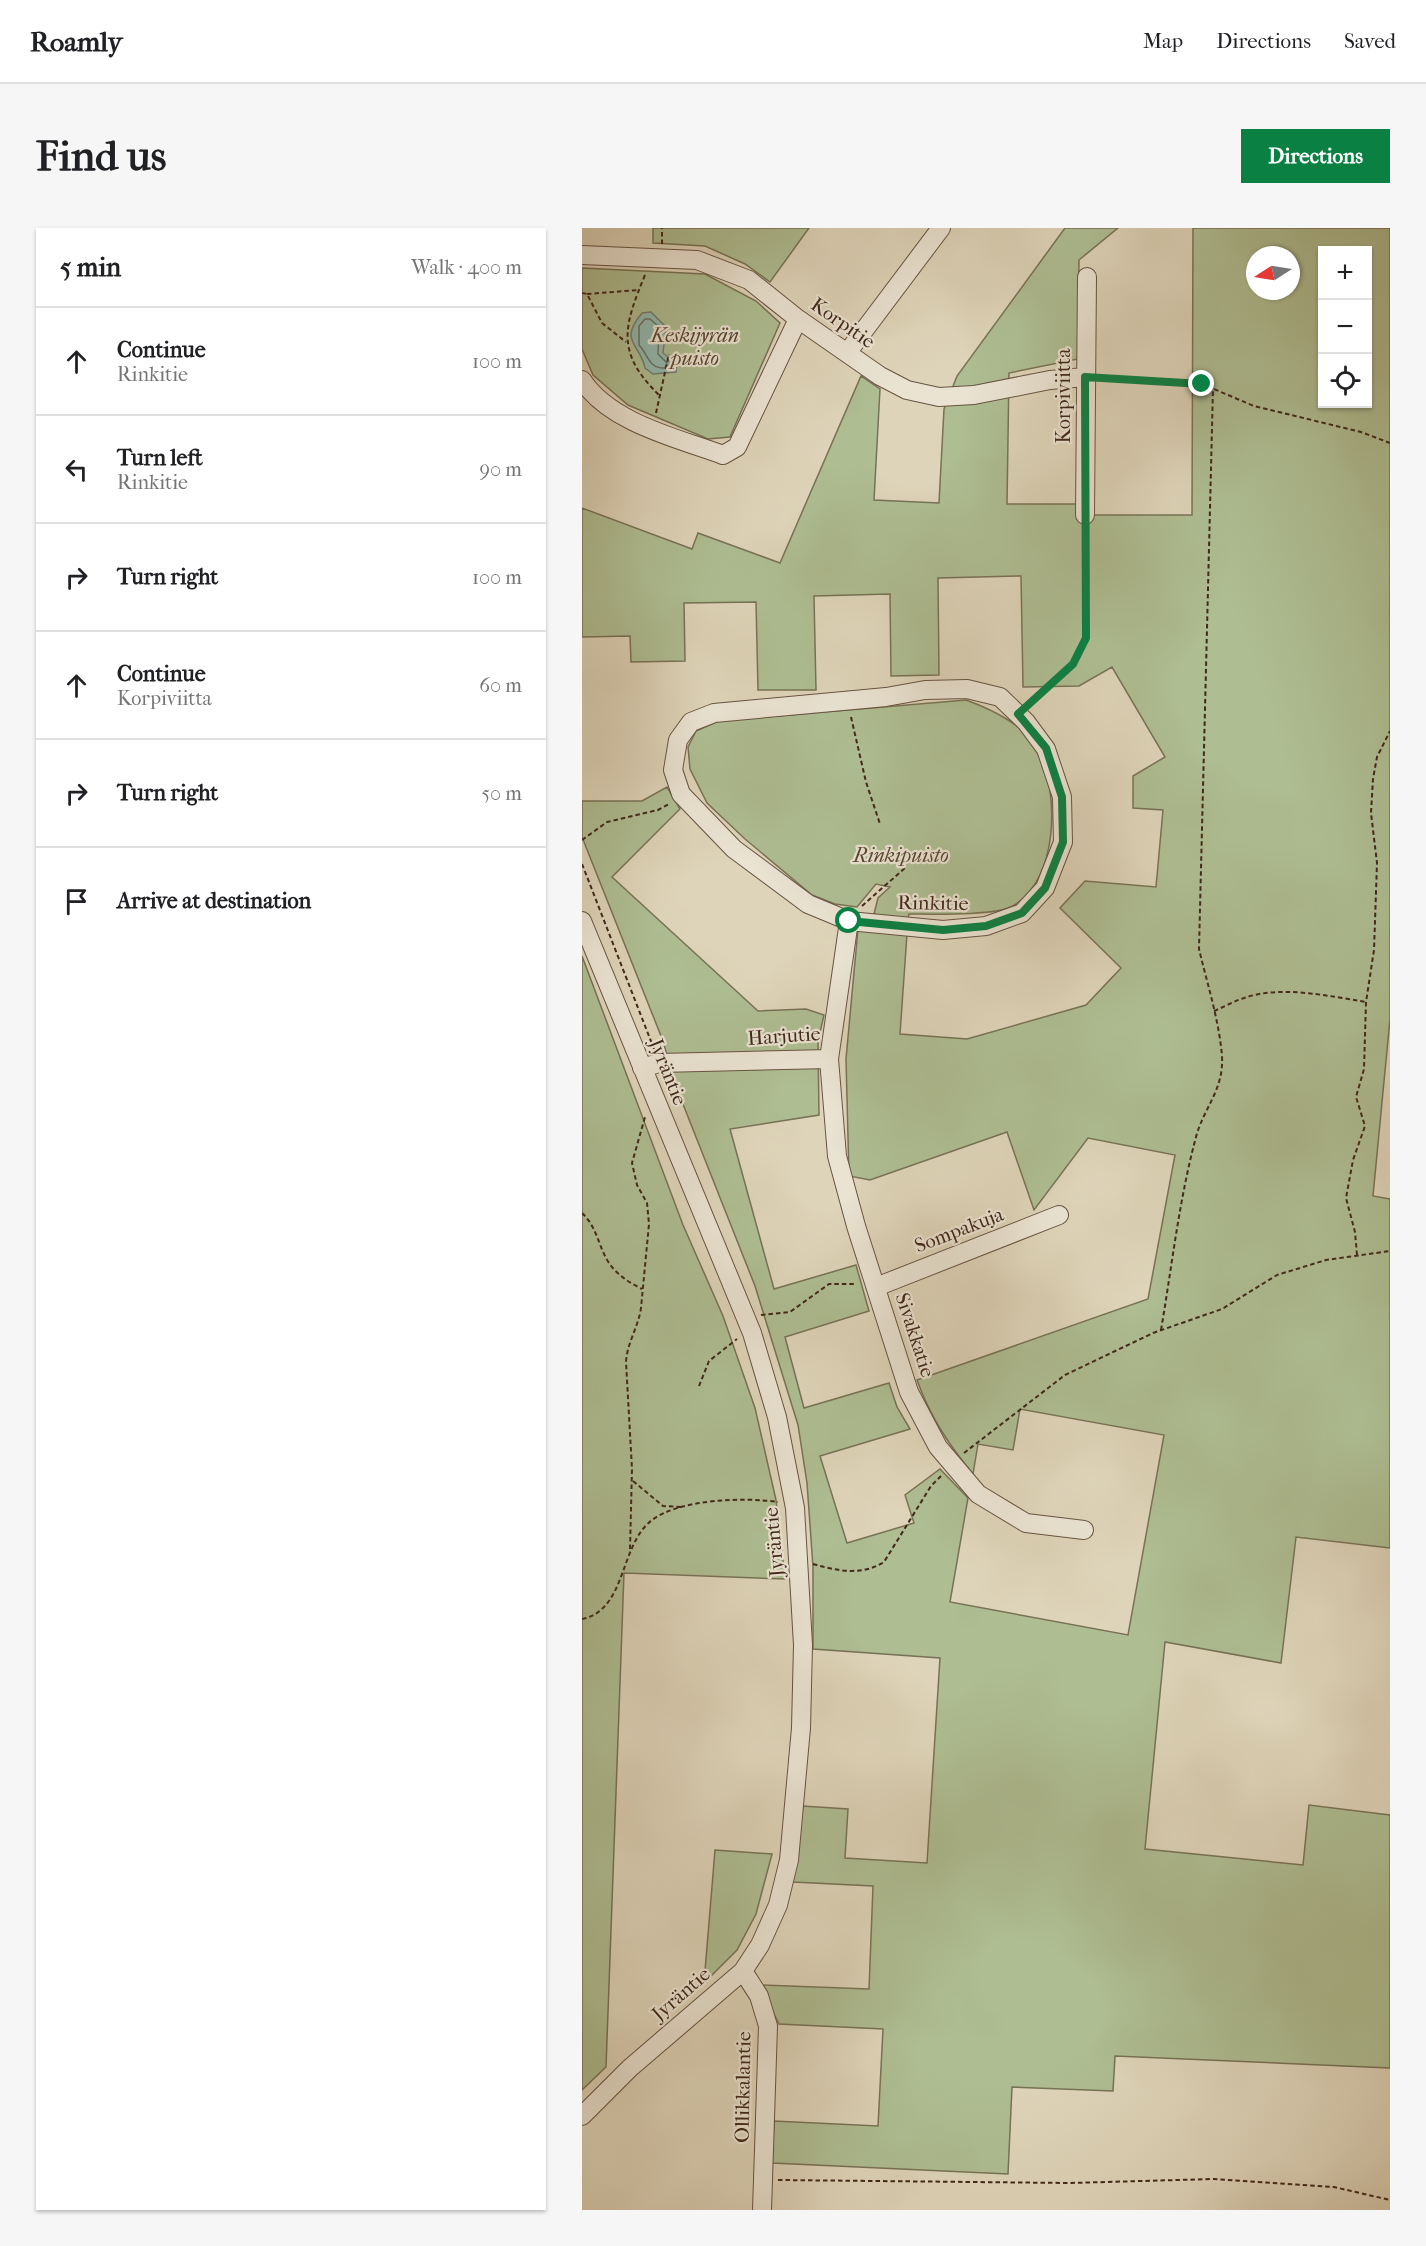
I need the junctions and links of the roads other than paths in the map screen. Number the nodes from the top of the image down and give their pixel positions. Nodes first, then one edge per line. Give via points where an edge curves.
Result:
1 (941, 228) edge
2 (582, 255) edge
3 (1087, 277) dead end
4 (798, 319) junction
5 (847, 353) junction
6 (1085, 377) junction
7 (582, 380) edge
8 (1085, 515) road end
9 (582, 921) edge
10 (851, 921) junction
11 (830, 1059) junction
12 (651, 1066) junction
13 (1059, 1215) dead end
14 (875, 1283) junction
15 (1084, 1530) dead end
16 (743, 1971) junction
17 (582, 2116) edge
18 (762, 2210) edge

1 - 5 street
2 - 4 street, Korpitie via 697,260 749,280
3 - 6 street, Korpiviitta
4 - 5 street, Korpitie
4 - 7 street via 737,447 723,455 653,428 605,403
5 - 6 street, Korpitie via 907,390 939,397
6 - 8 street, Korpiviitta
9 - 12 street, Jyräntie
10 - 10 street, Rinkitie via 943,930 986,926 1022,913 1045,888 1063,842 1062,797 1046,748 1000,697 967,689 925,690 714,713 691,722 678,740 673,770 681,794 734,849 808,904
10 - 11 street, Harjutie
11 - 12 street, Harjutie
11 - 14 street, Sivakkatie via 837,1156
12 - 16 street, Jyräntie via 652,1093 749,1327 777,1417 795,1508 803,1646 801,1728 789,1860 778,1905
13 - 14 street, Sompakuja
14 - 15 street, Sivakkatie via 909,1392 938,1447 952,1464 978,1494 1026,1523
16 - 17 street, Jyräntie via 630,2068
16 - 18 street, Ollikkalantie via 759,1996 768,2026

